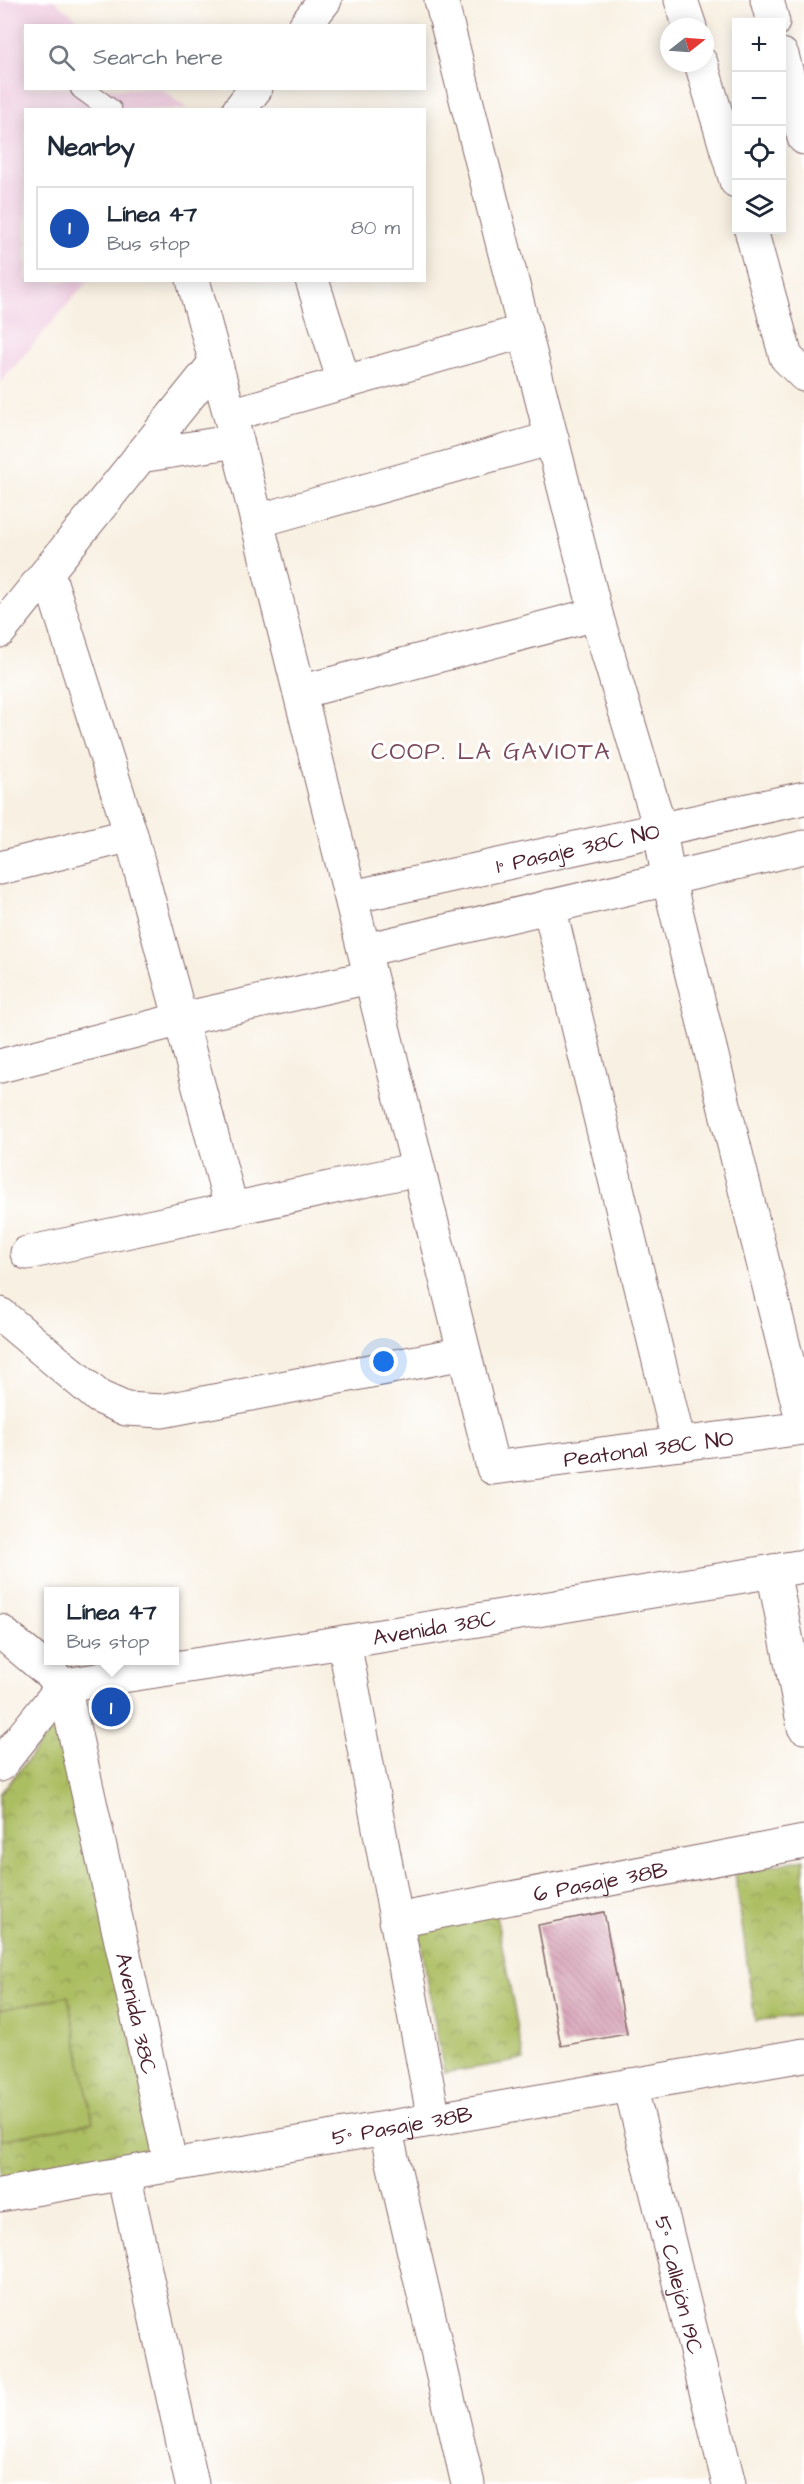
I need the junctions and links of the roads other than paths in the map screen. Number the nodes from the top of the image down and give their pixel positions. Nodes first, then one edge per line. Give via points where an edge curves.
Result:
1 (325, 0) edge
2 (441, 0) edge
3 (681, 0) edge
4 (767, 0) edge
5 (687, 18) edge
6 (772, 18) edge
7 (307, 24) edge
8 (786, 70) edge
9 (704, 72) edge
10 (84, 90) edge
11 (108, 108) edge
12 (804, 138) edge
13 (736, 180) edge
14 (752, 234) edge
15 (194, 282) edge
16 (313, 282) edge
17 (525, 331) junction
18 (798, 361) edge
19 (216, 362) junction
20 (344, 382) junction
21 (234, 428) junction
22 (552, 438) junction
23 (140, 456) junction
24 (257, 521) junction
25 (48, 573) junction
26 (596, 614) junction
27 (0, 631) edge
28 (300, 692) junction
29 (804, 798) edge
30 (660, 828) junction
31 (131, 835) junction
32 (804, 847) edge
33 (0, 868) edge
34 (668, 878) junction
35 (352, 897) junction
36 (549, 906) junction
37 (368, 964) junction
38 (182, 1019) junction
39 (0, 1066) edge
40 (418, 1169) junction
41 (232, 1210) junction
42 (27, 1253) dead end
43 (0, 1314) edge
44 (464, 1353) junction
45 (804, 1428) edge
46 (679, 1444) junction
47 (789, 1569) edge
48 (0, 1631) edge
49 (344, 1642) junction
50 (64, 1685) junction
51 (804, 1728) edge
52 (0, 1765) edge
53 (804, 1842) edge
54 (396, 1920) junction
55 (804, 2055) edge
56 (630, 2085) junction
57 (434, 2120) junction
58 (385, 2128) junction
59 (171, 2166) junction
60 (124, 2174) junction
61 (0, 2195) edge
62 (192, 2484) edge
63 (468, 2484) edge
64 (729, 2484) edge

1 - 7 street
2 - 17 street
3 - 5 street
4 - 6 street
8 - 12 street
9 - 13 street
10 - 11 lane
14 - 18 street
15 - 19 street
16 - 20 street
17 - 20 street
17 - 22 street
19 - 21 street
19 - 23 street
20 - 21 street
21 - 23 street
21 - 24 street
22 - 24 street
22 - 26 street
23 - 25 street
24 - 28 street
25 - 27 street
25 - 31 street
26 - 28 street
26 - 30 street
28 - 35 street
29 - 30 street, 1° Pasaje 38C NO
30 - 34 street
30 - 35 street, 1° Pasaje 38C NO
31 - 33 street
31 - 38 street
32 - 34 street
34 - 36 street
34 - 45 street
35 - 37 street
36 - 37 street
36 - 46 street
37 - 38 street
37 - 40 street
38 - 39 street
38 - 41 street
40 - 41 street
40 - 44 street
41 - 42 street
43 - 44 street via 99,1397 126,1408 162,1411
44 - 46 street, Peatonal 38C NO via 493,1468
45 - 46 street, Peatonal 38C NO
47 - 49 street, Avenida 38C
47 - 51 street
48 - 50 street
49 - 50 street, Avenida 38C
49 - 54 street
50 - 52 street
50 - 59 street, Avenida 38C
53 - 54 street, 6 Pasaje 38B
54 - 57 street
55 - 56 street, 5° Pasaje 38B
56 - 57 street, 5° Pasaje 38B
56 - 64 street, 5° Callejón 19C
57 - 58 street, 5° Pasaje 38B
58 - 59 street, 5° Pasaje 38B
58 - 63 street
59 - 60 street, 5° Pasaje 38B
60 - 61 street, 5° Pasaje 38B
60 - 62 street

